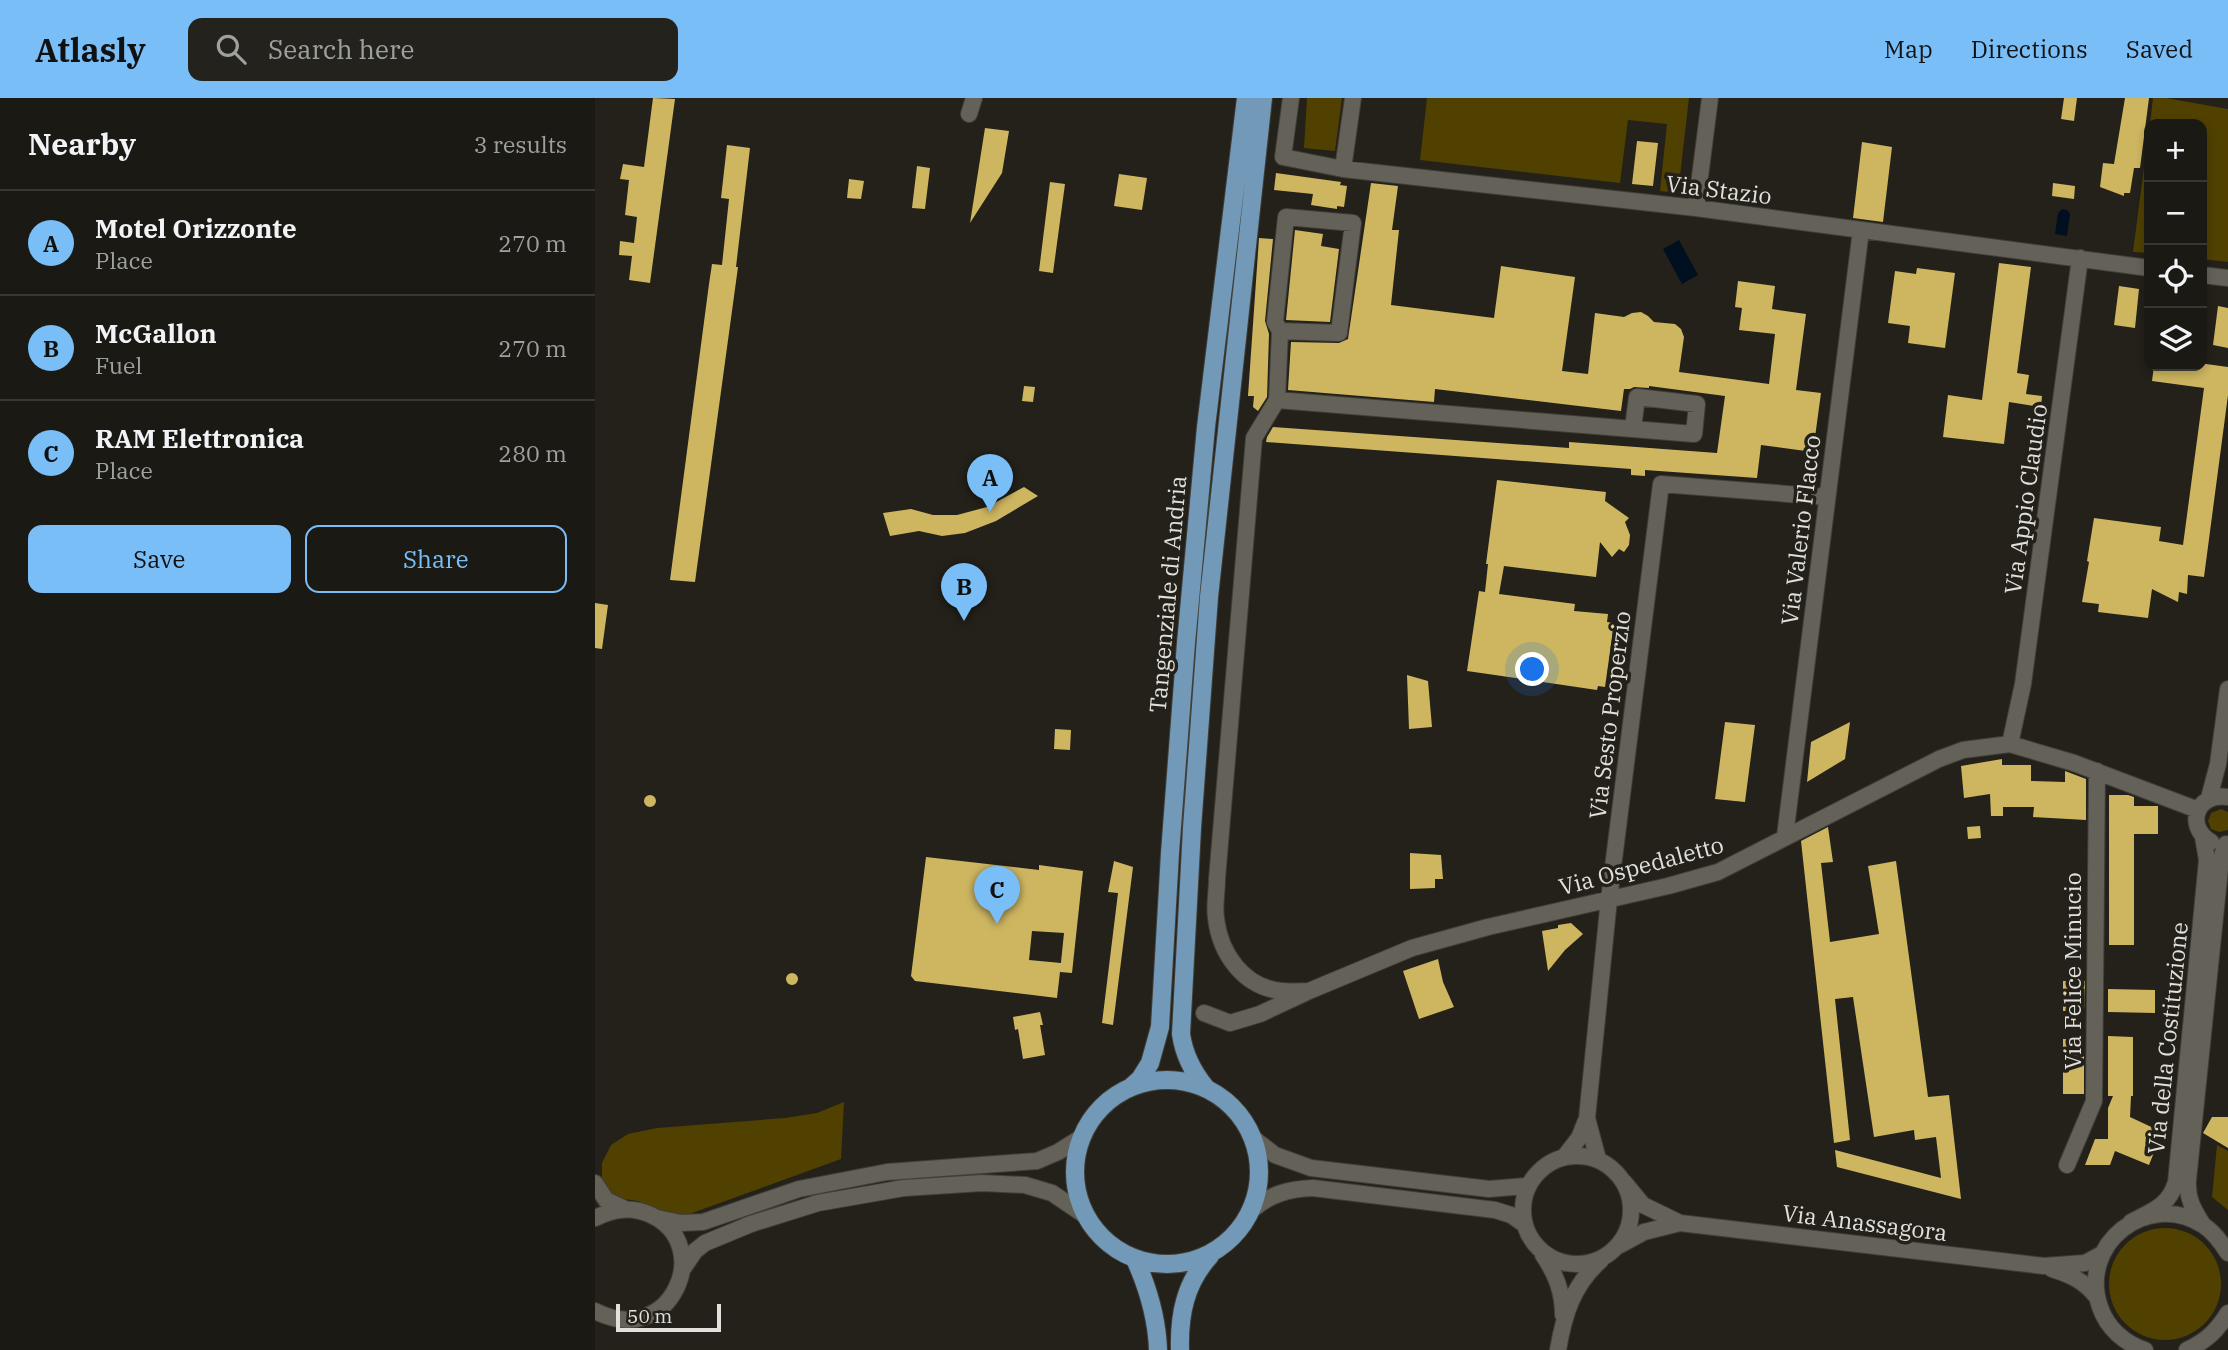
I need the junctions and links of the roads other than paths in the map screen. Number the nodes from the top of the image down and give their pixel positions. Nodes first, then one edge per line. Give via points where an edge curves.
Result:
1 (974, 98) edge
2 (1246, 98) edge
3 (1263, 98) edge
4 (1291, 98) edge
5 (1353, 98) edge
6 (1710, 98) edge
7 (969, 114) dead end
8 (1343, 169) junction
9 (1696, 208) junction
10 (1861, 230) junction
11 (2080, 258) junction
12 (2144, 267) edge
13 (2207, 276) edge
14 (2228, 278) edge
15 (1280, 331) junction
16 (1277, 400) junction
17 (1633, 428) dead end
18 (1827, 497) junction
19 (2228, 689) edge
20 (2010, 744) junction
21 (2097, 771) junction
22 (2228, 797) edge
23 (2203, 804) junction
24 (1785, 836) junction
25 (2203, 837) junction
26 (2227, 844) edge
27 (1609, 899) junction
28 (1309, 990) junction
29 (1204, 1013) dead end
30 (1131, 1087) junction
31 (1206, 1088) junction
32 (1587, 1118) junction
33 (1082, 1137) junction
34 (1253, 1138) junction
35 (1565, 1156) junction
36 (1598, 1159) junction
37 (2067, 1165) dead end
38 (1624, 1182) junction
39 (595, 1183) edge
40 (1527, 1186) junction
41 (625, 1209) junction
42 (1252, 1210) junction
43 (1086, 1216) junction
44 (657, 1218) junction
45 (595, 1219) edge
46 (2131, 1222) junction
47 (1680, 1223) junction
48 (1524, 1224) junction
49 (2203, 1225) junction
50 (1618, 1247) junction
51 (1541, 1251) junction
52 (2228, 1252) edge
53 (1213, 1253) junction
54 (2102, 1254) junction
55 (1604, 1258) junction
56 (1135, 1259) junction
57 (2044, 1266) junction
58 (682, 1270) junction
59 (2097, 1296) junction
60 (595, 1311) edge
61 (2225, 1320) edge
62 (1563, 1321) junction
63 (2138, 1349) edge
64 (1158, 1350) edge
65 (1179, 1350) edge
66 (1558, 1350) edge
67 (2187, 1350) edge

1 - 7 street
2 - 30 main road, Tangenziale di Andria via 1206,427 1160,1027 1150,1063
3 - 31 main road, Tangenziale di Andria via 1209,597 1191,841 1181,1034 1185,1054
4 - 8 street, Via Stazio via 1283,157
5 - 8 street
6 - 9 street
8 - 9 street, Via Stazio
9 - 10 street, Via Stazio
10 - 11 street, Via Stazio
10 - 18 street, Via Valerio Flacco
11 - 12 street, Via Stazio
11 - 20 street, Via Appio Claudio via 2023,684
13 - 14 street
15 - 15 street via 1275,322 1286,217 1353,223 1339,333
15 - 16 street
16 - 17 street
16 - 28 street via 1254,438 1216,918 1223,949 1239,972 1279,991
18 - 24 street, Via Valerio Flacco
18 - 27 street, Via Sesto Properzio via 1661,484
19 - 23 street, Via della Costituzione via 2218,764
20 - 21 street, Via Ospedaletto
20 - 24 street, Via Ospedaletto via 1963,750 1940,759
21 - 23 street, Via Ospedaletto
21 - 37 street, Via Felice Minucio via 2094,1101
22 - 23 street via 2219,795
23 - 25 street, Via della Costituzione via 2196,822
24 - 27 street, Via Ospedaletto via 1718,872
25 - 26 street, Via della Costituzione
25 - 46 street, Via della Costituzione via 2207,860 2176,1182 2169,1199
26 - 49 street, Via della Costituzione via 2221,859 2187,1187 2190,1206
27 - 28 street, Via Ospedaletto via 1412,948
27 - 32 street, Via Sesto Properzio
28 - 29 street, Via Ospedaletto via 1261,1014 1230,1023
30 - 31 main road, Tangenziale di Andria via 1168,1079
30 - 33 main road, Tangenziale di Andria via 1101,1107
31 - 34 main road, Tangenziale di Andria via 1242,1117
32 - 35 street, Via Sesto Properzio via 1579,1139
32 - 36 street, Via Sesto Properzio
33 - 43 main road, Tangenziale di Andria via 1075,1177
33 - 44 street via 1037,1161 887,1172 799,1189 703,1222
34 - 40 street via 1276,1155 1311,1168 1489,1189
34 - 42 main road, Tangenziale di Andria via 1260,1174
35 - 36 street
35 - 40 street via 1536,1172
36 - 38 street
38 - 47 street, Via Anassagora via 1643,1205
38 - 50 street via 1631,1214
39 - 41 street via 606,1200
40 - 48 street
41 - 44 street
41 - 45 street
42 - 48 street via 1289,1190 1313,1188 1495,1210
42 - 53 main road, Tangenziale di Andria via 1242,1227
43 - 56 main road, Tangenziale di Andria via 1115,1249
43 - 58 street via 1052,1193 1025,1185 904,1188 818,1203 761,1220 705,1243
44 - 58 street via 677,1241
46 - 49 street, Via della Costituzione via 2169,1213
46 - 54 street, Via della Costituzione
47 - 50 street, Via Anassagora via 1644,1232
47 - 57 street, Via Anassagora
48 - 51 street
49 - 52 street, Via della Costituzione
50 - 55 street
51 - 55 street via 1570,1264
51 - 62 street via 1557,1277
53 - 56 main road, Tangenziale di Andria via 1175,1265
53 - 65 main road, Tangenziale di Andria via 1195,1274 1186,1295
54 - 57 street, Via Anassagora via 2085,1263
54 - 59 street
55 - 62 street via 1582,1279
56 - 64 main road via 1153,1309
57 - 59 street, Via Anassagora via 2075,1276
58 - 60 street via 670,1300 658,1311 627,1321
59 - 63 street via 2103,1316 2116,1333
61 - 67 street via 2205,1342
62 - 66 street

